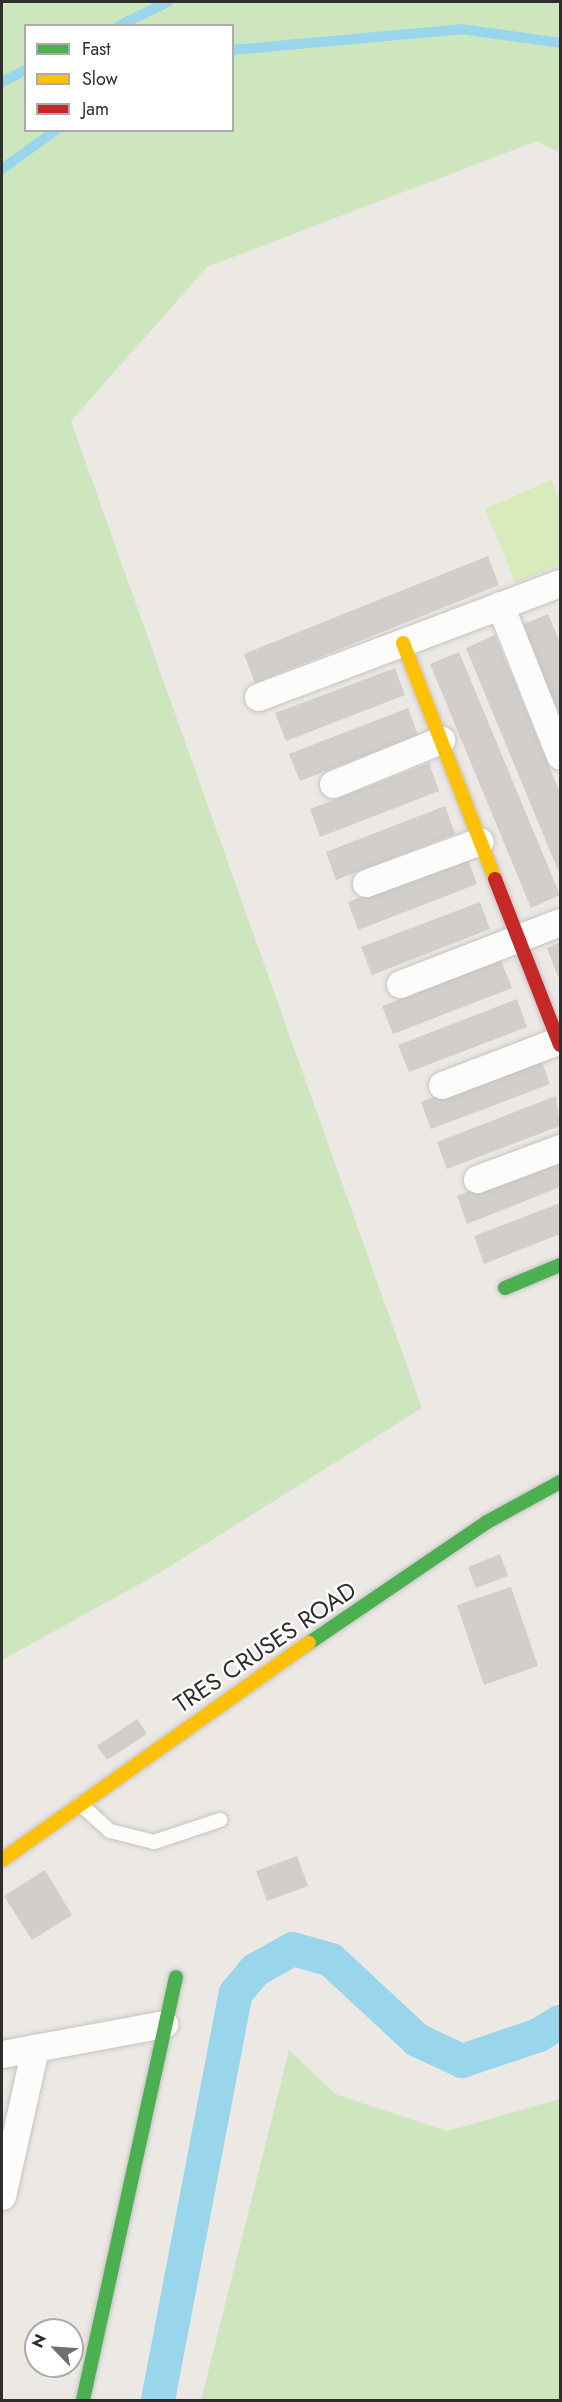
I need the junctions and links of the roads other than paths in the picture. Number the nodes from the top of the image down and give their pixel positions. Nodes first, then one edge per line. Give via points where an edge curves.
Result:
1 (561, 582) edge
2 (500, 605) junction
3 (403, 643) junction
4 (258, 697) dead end
5 (441, 740) junction
6 (561, 756) edge
7 (333, 784) dead end
8 (480, 841) junction
9 (366, 883) dead end
10 (561, 922) edge
11 (519, 938) junction
12 (400, 984) dead end
13 (560, 1042) edge
14 (442, 1085) dead end
15 (561, 1148) edge
16 (477, 1179) dead end
17 (561, 1265) edge
18 (505, 1288) dead end
19 (561, 1482) edge
20 (80, 1804) junction
21 (220, 1820) dead end
22 (2, 1860) edge
23 (176, 1977) dead end
24 (164, 2024) junction
25 (35, 2048) junction
26 (2, 2054) edge
27 (2, 2196) edge
28 (83, 2400) edge

1 - 2 street
2 - 3 street
2 - 6 street
3 - 4 street
3 - 5 street
5 - 7 street
5 - 8 street
8 - 9 street
8 - 11 street
10 - 11 street
11 - 12 street
11 - 13 street
13 - 14 street
15 - 16 street
17 - 18 street
19 - 20 street, TRES CRUSES ROAD via 487,1522
20 - 21 lane via 110,1831 154,1842
20 - 22 street, TRES CRUSES ROAD
23 - 24 street
24 - 25 street
24 - 28 street
25 - 26 street
25 - 27 street

